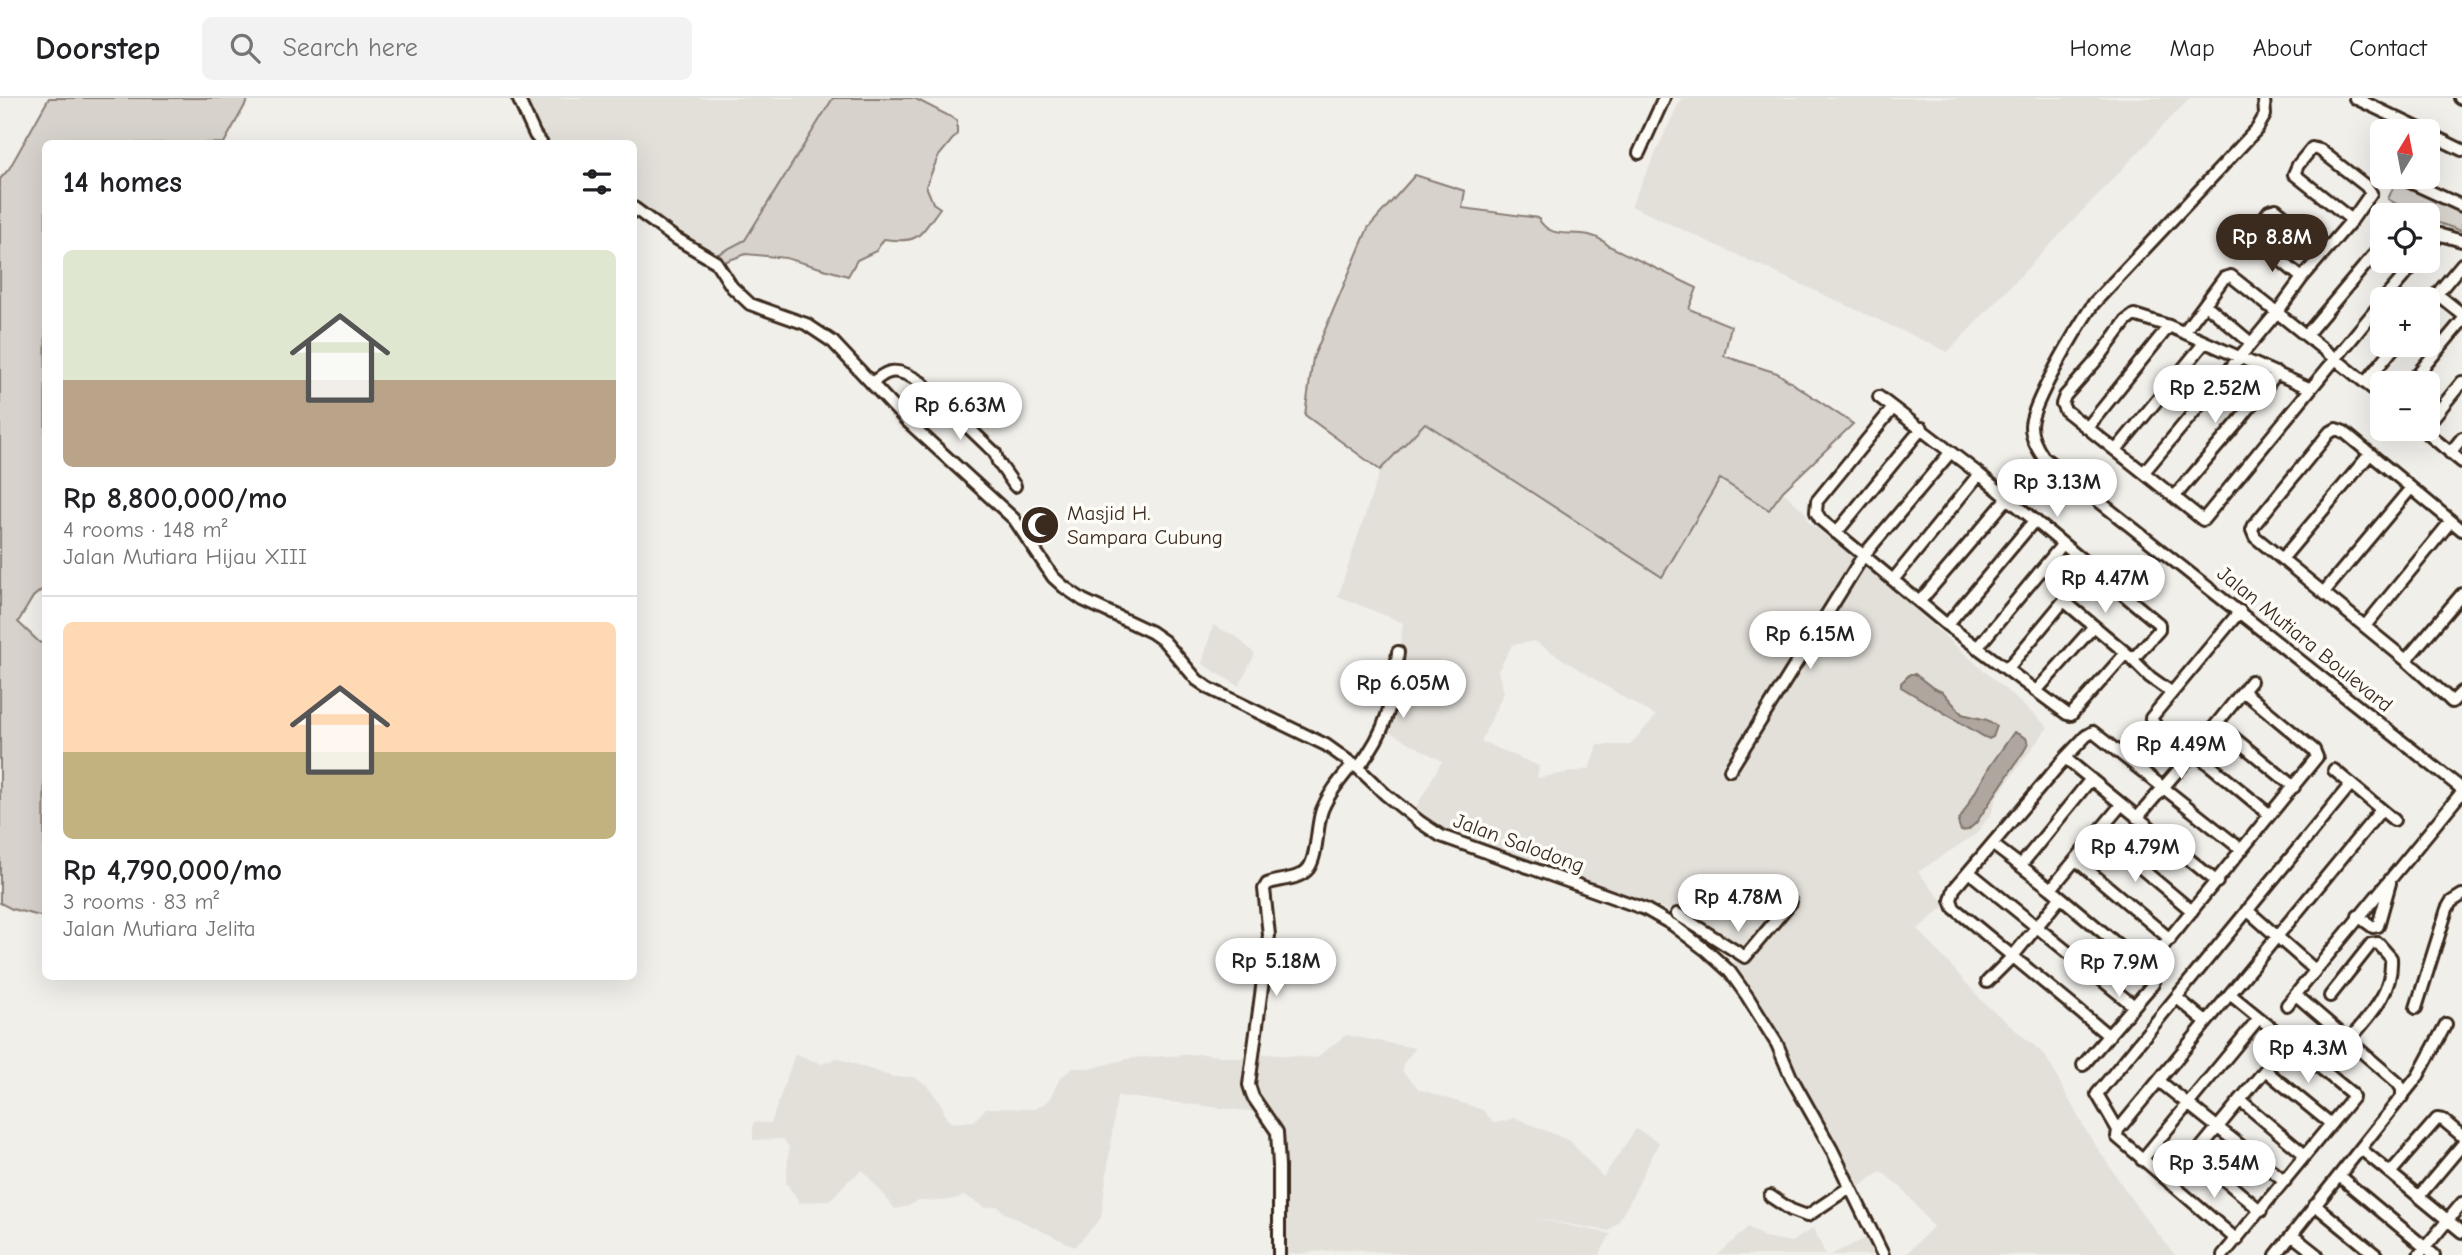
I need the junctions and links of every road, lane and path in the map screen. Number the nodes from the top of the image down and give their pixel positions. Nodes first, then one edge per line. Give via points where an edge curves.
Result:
1 (518, 98) edge
2 (1664, 98) edge
3 (2355, 98) edge
4 (2262, 99) edge
5 (2399, 119) edge
6 (2440, 139) edge
7 (539, 140) edge
8 (2462, 150) edge
9 (1639, 153) dead end
10 (2425, 189) edge
11 (2462, 206) edge
12 (637, 210) edge
13 (2352, 220) junction
14 (2440, 234) edge
15 (2462, 241) edge
16 (2326, 250) junction
17 (2370, 259) edge
18 (2462, 264) edge
19 (2407, 273) edge
20 (2302, 278) junction
21 (2395, 287) edge
22 (2440, 290) edge
23 (2440, 296) edge
24 (2205, 304) junction
25 (2278, 311) junction
26 (2462, 314) edge
27 (2370, 316) edge
28 (2462, 321) edge
29 (2169, 326) junction
30 (2184, 332) junction
31 (2307, 334) junction
32 (2205, 342) junction
33 (2251, 343) junction
34 (2239, 357) junction
35 (2335, 357) junction
36 (2386, 357) edge
37 (2420, 371) edge
38 (2277, 373) junction
39 (2462, 382) edge
40 (871, 383) junction
41 (2365, 383) junction
42 (2370, 387) edge
43 (2309, 388) junction
44 (1879, 397) dead end
45 (1893, 408) junction
46 (2440, 409) edge
47 (1922, 428) junction
48 (2087, 428) junction
49 (2462, 438) edge
50 (2438, 441) edge
51 (2116, 450) junction
52 (1950, 453) junction
53 (2450, 453) junction
54 (2370, 454) junction
55 (2462, 462) edge
56 (2144, 472) junction
57 (1979, 474) junction
58 (1015, 486) dead end
59 (2411, 488) junction
60 (2175, 496) junction
61 (2007, 499) junction
62 (2034, 521) junction
63 (2451, 521) junction
64 (2462, 530) edge
65 (1836, 533) junction
66 (2062, 545) junction
67 (1863, 556) junction
68 (2282, 559) junction
69 (2091, 568) junction
70 (1893, 580) junction
71 (2323, 592) junction
72 (2462, 594) edge
73 (1920, 601) junction
74 (2064, 601) junction
75 (2240, 611) junction
76 (1947, 625) junction
77 (2094, 626) junction
78 (2365, 626) junction
79 (1977, 648) junction
80 (1398, 652) dead end
81 (2130, 656) junction
82 (2406, 660) junction
83 (2008, 668) junction
84 (2251, 681) dead end
85 (2037, 690) junction
86 (2243, 691) junction
87 (2171, 692) junction
88 (2462, 692) edge
89 (2452, 702) junction
90 (2462, 710) edge
91 (2217, 724) junction
92 (2192, 755) junction
93 (2065, 758) junction
94 (1355, 766) junction
95 (1730, 770) dead end
96 (2334, 770) dead end
97 (2091, 779) junction
98 (2351, 784) junction
99 (2294, 787) junction
100 (2164, 788) junction
101 (2462, 790) edge
102 (2121, 805) junction
103 (2381, 810) junction
104 (2270, 815) junction
105 (2137, 818) junction
106 (2393, 820) dead end
107 (2098, 832) junction
108 (1992, 844) junction
109 (2242, 850) junction
110 (2076, 860) junction
111 (2021, 866) junction
112 (1969, 872) junction
113 (2391, 877) junction
114 (2217, 882) junction
115 (2051, 889) junction
116 (2060, 898) junction
117 (2461, 898) edge
118 (1791, 902) dead end
119 (2247, 910) junction
120 (2192, 911) junction
121 (1677, 914) dead end
122 (2358, 916) junction
123 (2036, 927) junction
124 (2276, 936) junction
125 (2170, 939) junction
126 (2013, 956) junction
127 (2146, 967) junction
128 (2315, 970) junction
129 (1987, 982) dead end
130 (2231, 995) junction
131 (2296, 995) junction
132 (2330, 996) dead end
133 (2177, 998) junction
134 (2287, 1005) dead end
135 (2134, 1006) junction
136 (2416, 1008) dead end
137 (2259, 1018) junction
138 (2206, 1022) junction
139 (2446, 1024) dead end
140 (2109, 1035) junction
141 (2349, 1040) junction
142 (2288, 1042) junction
143 (2083, 1065) dead end
144 (2265, 1070) junction
145 (2159, 1081) junction
146 (2402, 1097) junction
147 (2240, 1100) junction
148 (2188, 1105) junction
149 (2331, 1125) junction
150 (2218, 1126) junction
151 (2118, 1130) junction
152 (2462, 1136) edge
153 (2462, 1145) edge
154 (2361, 1149) junction
155 (2194, 1155) junction
156 (2305, 1155) junction
157 (2142, 1160) junction
158 (2390, 1173) junction
159 (2339, 1176) junction
160 (2285, 1181) junction
161 (2171, 1184) junction
162 (1850, 1187) junction
163 (1770, 1196) dead end
164 (2419, 1196) junction
165 (2462, 1203) edge
166 (2315, 1205) junction
167 (2261, 1211) junction
168 (2448, 1220) junction
169 (2462, 1232) edge
170 (2293, 1236) junction
171 (2237, 1240) junction
172 (2426, 1253) edge
173 (1279, 1255) edge
174 (1884, 1255) edge
175 (2223, 1255) edge
176 (2276, 1255) edge
177 (2317, 1255) edge
178 (2376, 1255) edge

1 - 7 street
2 - 9 street
3 - 5 street
4 - 75 street, Jalan Mutiara Boulevard via 2265,115 2257,128 2094,303 2045,390 2031,426 2043,457
6 - 8 street
10 - 11 street
12 - 40 street, Jalan Salodong via 716,262 750,304 818,331 833,342
13 - 13 street via 2294,174 2312,148 2370,190 2369,199
13 - 16 street
14 - 15 street
16 - 20 street
16 - 20 street via 2276,209 2269,211 2254,231 2255,239
17 - 31 street
18 - 22 street
19 - 21 street
20 - 25 street
23 - 26 street
24 - 25 street via 2230,275
24 - 30 street
24 - 33 street
25 - 31 street
25 - 33 street
27 - 35 street
28 - 37 street
29 - 30 street
29 - 48 street
29 - 48 street via 2134,315 2063,399 2065,410
30 - 32 street
31 - 35 street
32 - 34 street
32 - 51 street
33 - 34 street
34 - 38 street
34 - 56 street
35 - 41 street
35 - 43 street
36 - 41 street
38 - 43 street
38 - 60 street
39 - 46 street
40 - 58 street via 893,371 922,383 995,453
40 - 94 street, Jalan Salodong via 1014,519 1064,587 1164,641 1210,689 1326,745
41 - 42 street
43 - 60 street via 2204,520
44 - 45 street
45 - 47 street
45 - 65 street via 1816,501 1816,512
47 - 52 street
47 - 65 street
48 - 51 street
49 - 53 street
50 - 53 street
51 - 56 street
52 - 57 street
52 - 67 street
53 - 55 street
54 - 59 street
54 - 68 street
54 - 68 street via 2339,430 2329,433 2253,527 2255,537
56 - 60 street
57 - 61 street
57 - 70 street
59 - 63 street
59 - 71 street
61 - 62 street
61 - 73 street
62 - 66 street
62 - 76 street
63 - 64 street
63 - 78 street
65 - 67 street
66 - 69 street
66 - 79 street
67 - 70 street
67 - 95 street
68 - 71 street
69 - 74 street
69 - 81 street via 2159,624 2159,630
70 - 73 street
71 - 78 street
72 - 82 street
73 - 76 street
74 - 77 street
74 - 83 street
75 - 87 street
75 - 101 street, Jalan Mutiara Boulevard
76 - 79 street
77 - 81 street
77 - 85 street
78 - 82 street
79 - 83 street via 2001,668
80 - 94 street via 1393,701 1383,731
81 - 85 street via 2071,715
81 - 87 street
82 - 89 street
83 - 85 street
84 - 86 street
86 - 91 street
86 - 99 street via 2317,754
87 - 92 street via 2152,721
88 - 89 street
89 - 90 street
91 - 92 street
91 - 99 street
92 - 100 street
92 - 104 street
93 - 97 street
93 - 100 street via 2095,732
93 - 108 street
94 - 162 street, Jalan Salodong via 1441,836 1645,909 1707,951 1730,972 1777,1044
94 - 173 street via 1322,810 1308,869 1264,889 1269,935 1249,1085 1277,1132
96 - 98 street
97 - 102 street
97 - 111 street
98 - 103 street
98 - 119 street
99 - 104 street
100 - 105 street
100 - 109 street
101 - 113 street
102 - 105 street
102 - 107 street
103 - 106 street
103 - 124 street
104 - 109 street
105 - 114 street
107 - 110 street
107 - 120 street
108 - 111 street
108 - 112 street
109 - 114 street
110 - 115 street
110 - 125 street
111 - 115 street
112 - 123 street
112 - 126 street via 1953,891 1952,906
113 - 122 street
113 - 122 street via 2378,926
114 - 120 street
115 - 116 street
116 - 123 street
116 - 127 street
117 - 136 street via 2447,909
118 - 121 street via 1745,957
119 - 124 street
119 - 133 street
120 - 125 street
122 - 128 street
123 - 126 street
123 - 135 street
124 - 128 street
124 - 130 street
125 - 127 street
126 - 129 street
126 - 140 street
127 - 135 street via 2155,980
128 - 131 street
130 - 137 street
130 - 138 street
131 - 134 street
131 - 141 street
132 - 141 street via 2371,944 2378,943 2391,958 2382,1001
133 - 138 street
133 - 151 street via 2101,1087 2098,1097
135 - 140 street
137 - 142 street
137 - 148 street
138 - 145 street
139 - 146 street
140 - 143 street
141 - 146 street via 2400,1086
142 - 144 street
142 - 149 street via 2352,1094
144 - 147 street
144 - 149 street
145 - 148 street
145 - 151 street
146 - 154 street
147 - 150 street
147 - 156 street
148 - 150 street
148 - 157 street
149 - 156 street
150 - 155 street
150 - 160 street
151 - 157 street via 2117,1137
152 - 158 street via 2443,1119 2435,1120
153 - 164 street
154 - 158 street
154 - 159 street
155 - 161 street
155 - 167 street
156 - 160 street
157 - 161 street
158 - 164 street
159 - 166 street
159 - 172 street
160 - 167 street
161 - 171 street
162 - 163 street via 1807,1216
162 - 174 street, Jalan Salodong
164 - 168 street
165 - 168 street
166 - 170 street
166 - 178 street
167 - 171 street
168 - 169 street
168 - 172 street
170 - 176 street
170 - 177 street
171 - 175 street

